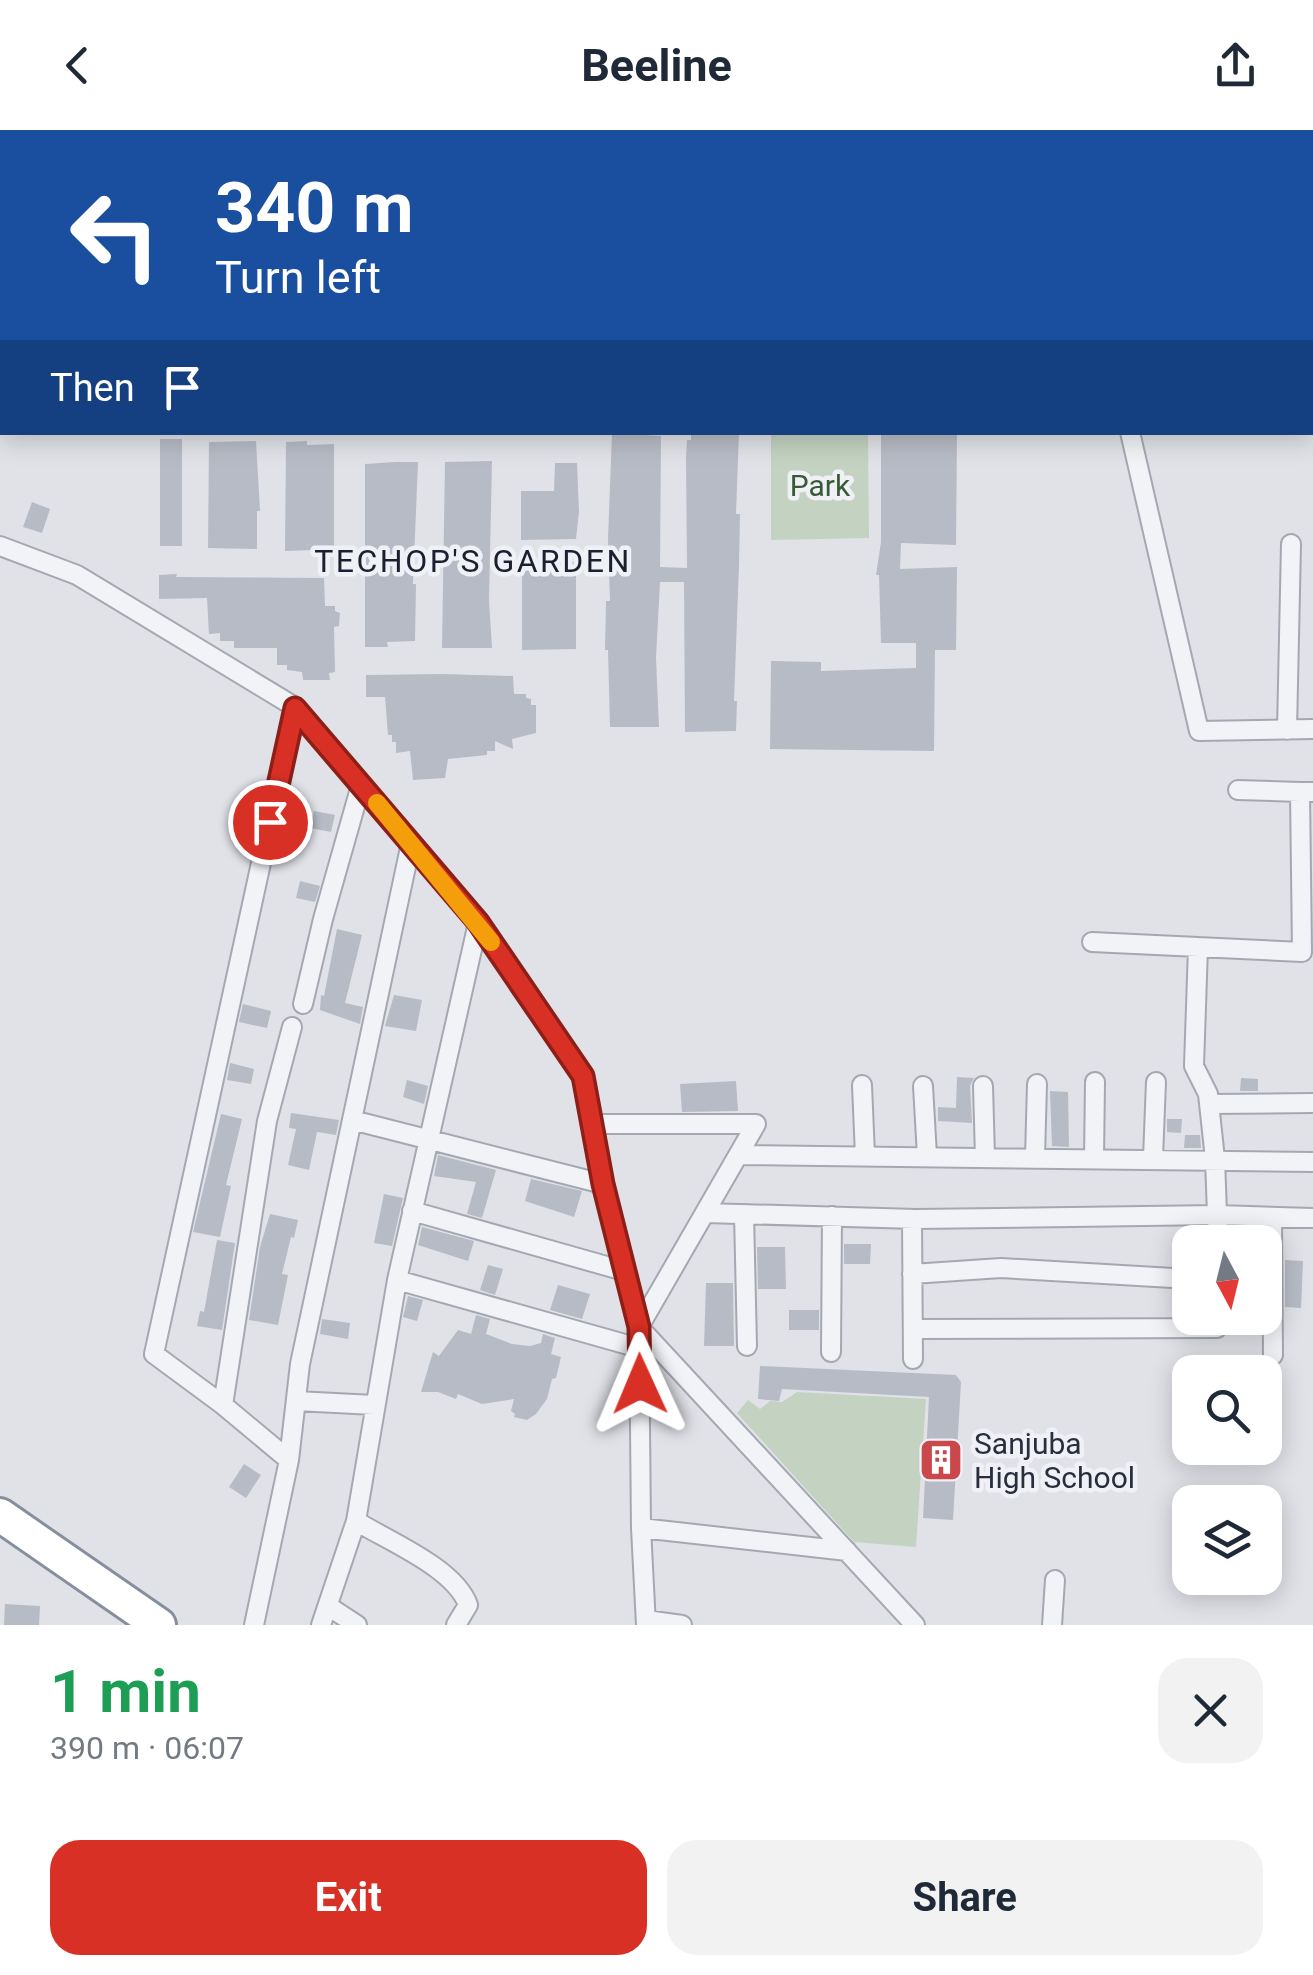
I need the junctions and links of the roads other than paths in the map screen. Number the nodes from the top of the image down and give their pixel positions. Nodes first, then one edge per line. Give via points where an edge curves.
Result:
1 (1131, 435) edge
2 (1291, 544) dead end
3 (0, 546) edge
4 (295, 708) junction
5 (1313, 729) edge
6 (1288, 730) junction
7 (361, 784) junction
8 (1238, 790) dead end
9 (1306, 792) edge
10 (411, 843) junction
11 (478, 922) junction
12 (1092, 942) dead end
13 (1198, 947) junction
14 (303, 1004) dead end
15 (292, 1027) dead end
16 (1095, 1082) dead end
17 (1156, 1082) dead end
18 (1037, 1084) dead end
19 (862, 1085) dead end
20 (924, 1086) dead end
21 (983, 1086) dead end
22 (1313, 1103) edge
23 (1208, 1104) junction
24 (352, 1120) junction
25 (592, 1124) junction
26 (426, 1139) junction
27 (738, 1155) junction
28 (865, 1156) junction
29 (927, 1156) junction
30 (984, 1157) junction
31 (1035, 1158) junction
32 (1094, 1158) junction
33 (1153, 1158) junction
34 (1216, 1159) junction
35 (1313, 1162) edge
36 (603, 1184) junction
37 (412, 1211) junction
38 (705, 1213) junction
39 (744, 1214) junction
40 (832, 1216) junction
41 (1218, 1216) junction
42 (1272, 1217) junction
43 (1313, 1218) edge
44 (912, 1219) junction
45 (1218, 1225) edge
46 (624, 1271) junction
47 (912, 1274) junction
48 (1172, 1278) edge
49 (397, 1280) junction
50 (639, 1327) junction
51 (1172, 1328) edge
52 (912, 1329) junction
53 (747, 1346) dead end
54 (639, 1348) junction
55 (831, 1352) dead end
56 (1274, 1355) edge
57 (913, 1359) dead end
58 (296, 1401) junction
59 (374, 1404) junction
60 (223, 1405) junction
61 (289, 1460) junction
62 (0, 1514) edge
63 (356, 1522) junction
64 (641, 1528) junction
65 (0, 1541) edge
66 (847, 1551) junction
67 (1054, 1580) dead end
68 (328, 1606) junction
69 (646, 1623) edge
70 (121, 1625) edge
71 (159, 1625) edge
72 (254, 1625) edge
73 (321, 1625) edge
74 (357, 1625) edge
75 (456, 1625) edge
76 (682, 1625) edge
77 (916, 1625) edge
78 (1052, 1625) edge

1 - 6 street via 1199,731
2 - 6 street
3 - 4 street via 77,576
4 - 7 street
4 - 60 street via 154,1354
5 - 6 street
7 - 10 street
7 - 14 street
8 - 9 street
9 - 13 street via 1302,952
10 - 11 street
10 - 24 street
11 - 25 street via 583,1076
11 - 26 street
12 - 13 street
13 - 23 street via 1194,1066
15 - 60 street via 267,1121
16 - 32 street
17 - 33 street
18 - 31 street
19 - 28 street
20 - 29 street
21 - 30 street
22 - 23 street
23 - 34 street
24 - 26 street
24 - 58 street
25 - 27 street via 756,1124
25 - 36 street
26 - 36 street
26 - 37 street
27 - 28 street
27 - 38 street
28 - 29 street
29 - 30 street
30 - 31 street
31 - 32 street
32 - 33 street
33 - 34 street
34 - 35 street
34 - 41 street
36 - 46 street
37 - 46 street
37 - 49 street
38 - 39 street
38 - 50 street
39 - 40 street
39 - 53 street
40 - 44 street
40 - 55 street
41 - 42 street
41 - 44 street
41 - 45 street
42 - 43 street
42 - 56 street
44 - 47 street
46 - 50 street
47 - 48 street via 1001,1268
47 - 52 street
49 - 54 street
49 - 59 street
50 - 54 street
50 - 66 street
51 - 52 street
52 - 57 street
54 - 64 street
58 - 59 street
58 - 61 street
59 - 63 street
60 - 61 street
61 - 72 street
62 - 71 highway
63 - 68 street
63 - 75 street via 420,1557 464,1595 468,1605
64 - 66 street
64 - 69 street
65 - 70 highway
66 - 77 street
67 - 78 street
68 - 73 street
68 - 74 street
69 - 76 street

